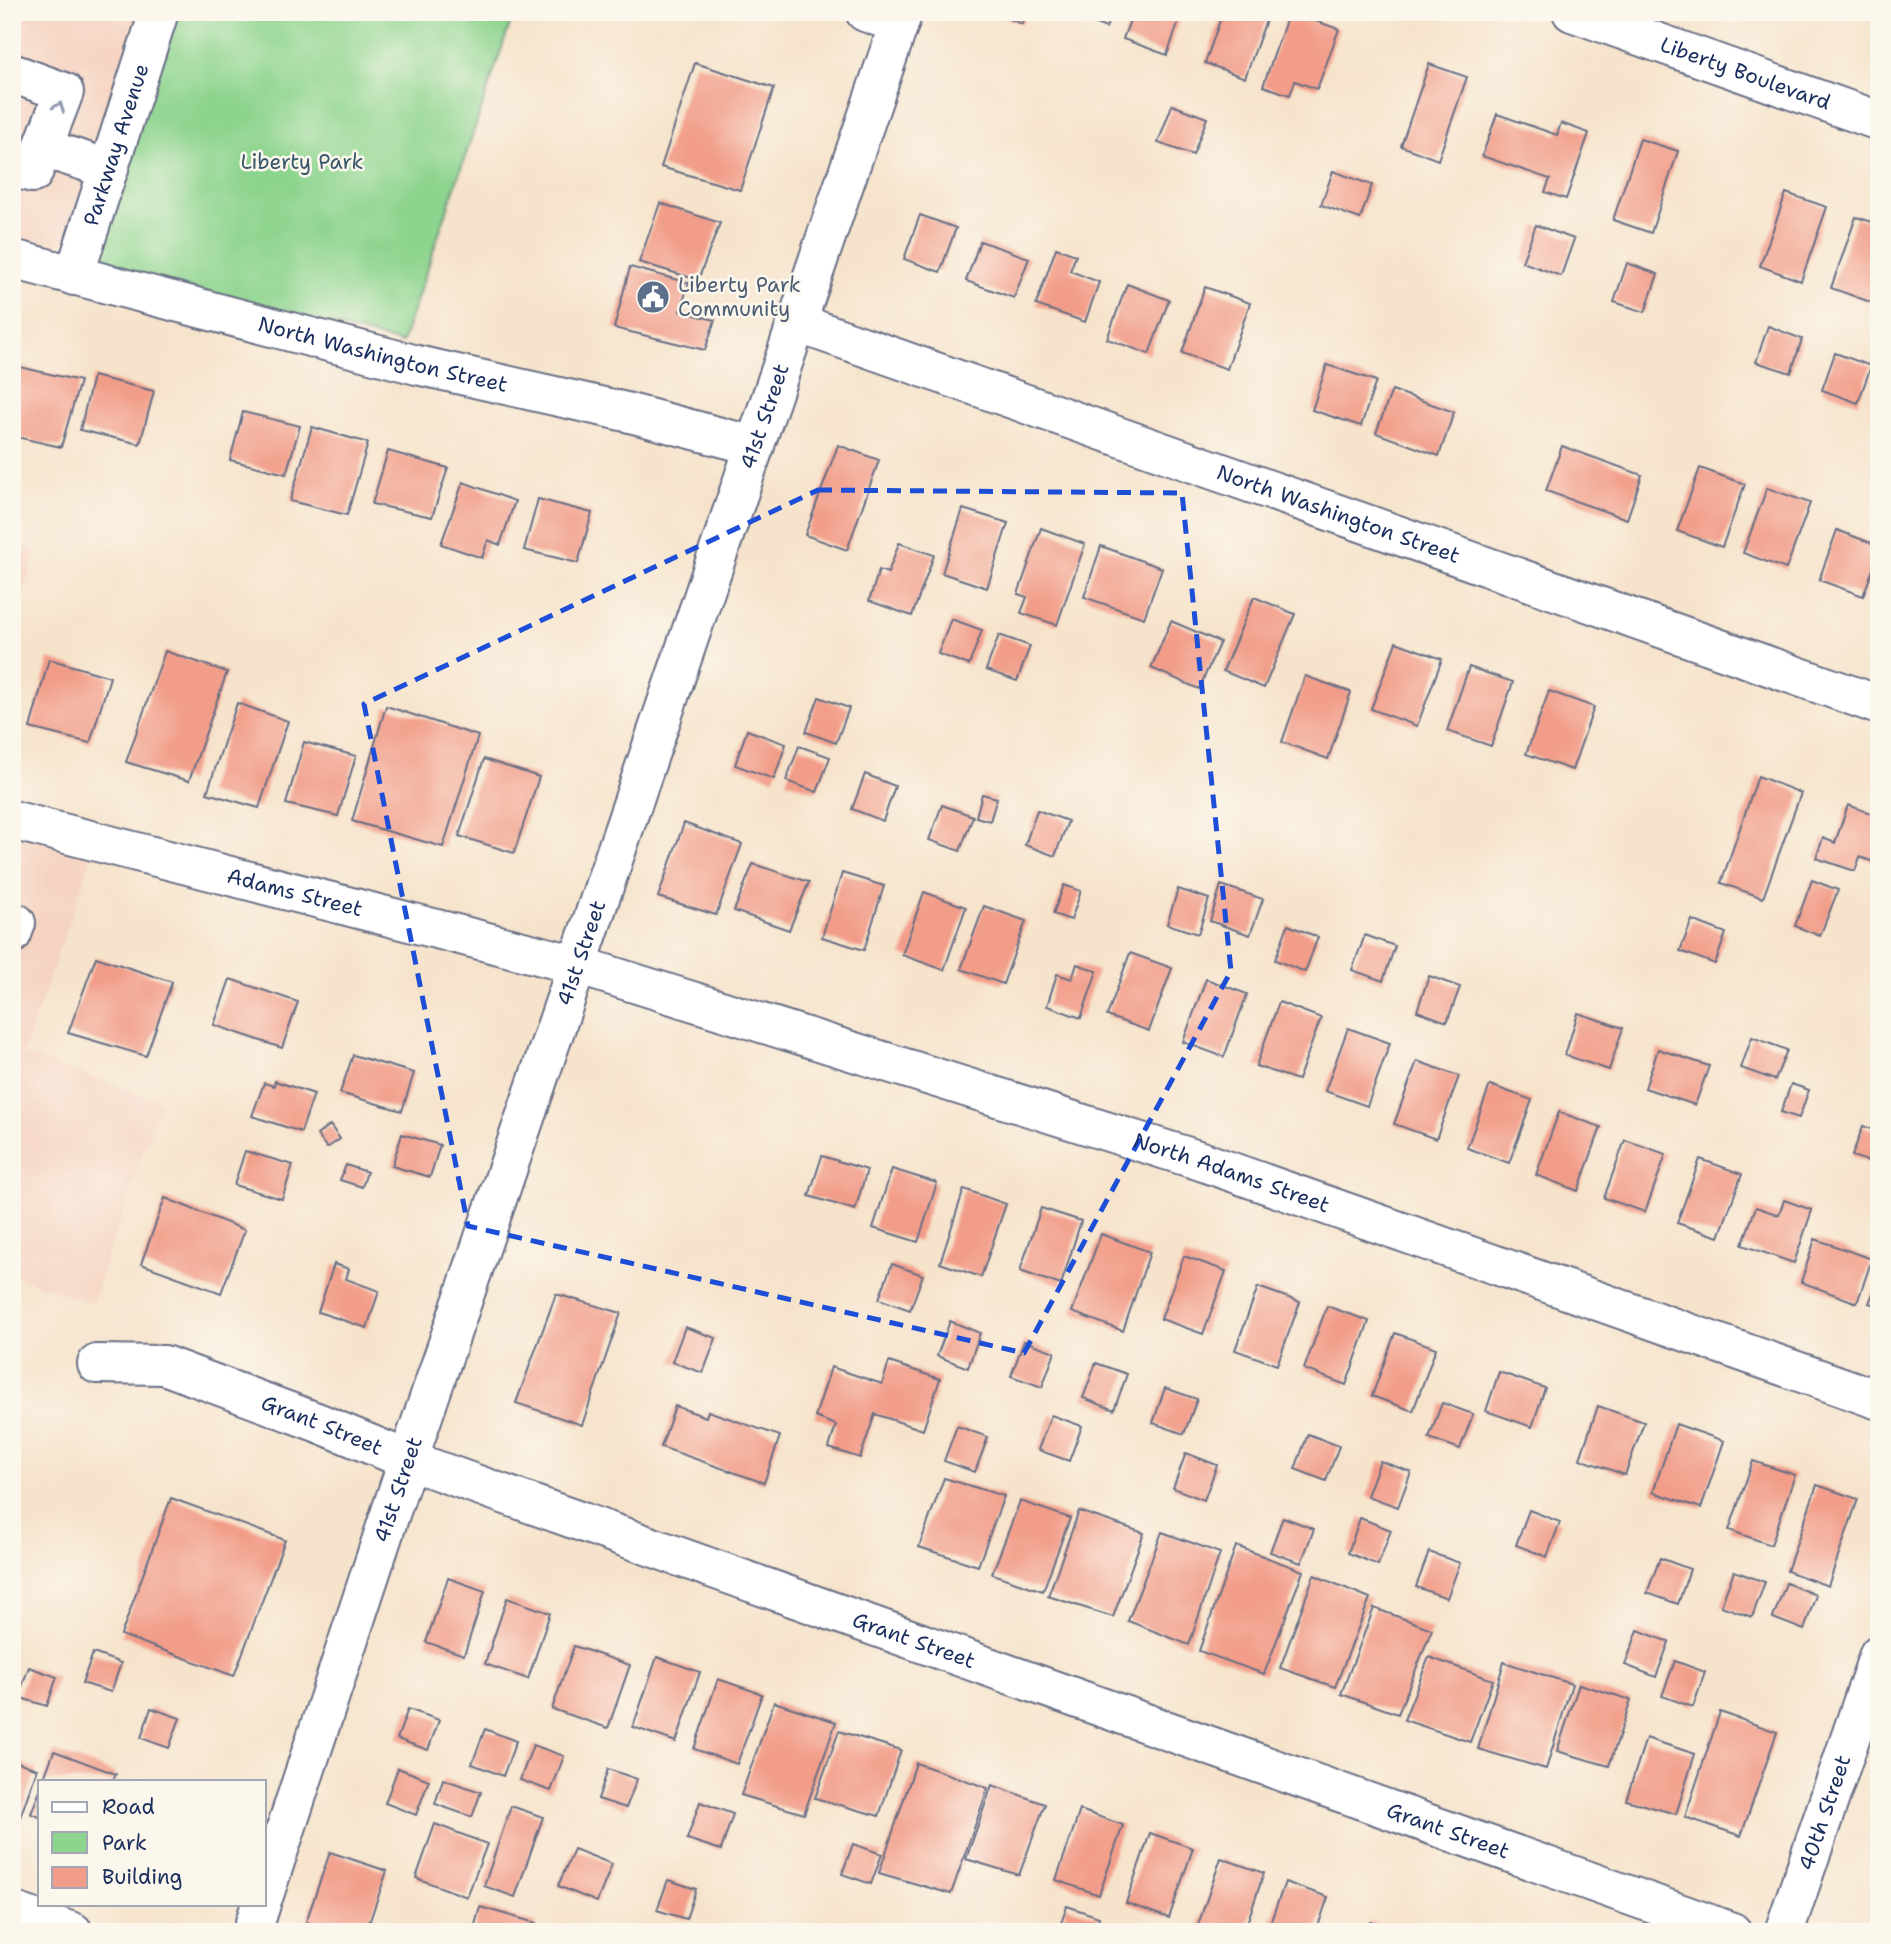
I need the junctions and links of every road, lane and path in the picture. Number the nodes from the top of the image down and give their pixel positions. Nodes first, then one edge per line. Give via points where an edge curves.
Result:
1 (159, 12) edge
2 (1572, 12) edge
3 (889, 16) edge
4 (12, 73) edge
5 (1879, 121) edge
6 (28, 158) edge
7 (109, 169) junction
8 (12, 259) edge
9 (74, 276) junction
10 (797, 323) junction
11 (755, 446) junction
12 (1879, 705) edge
13 (12, 820) edge
14 (12, 921) edge
15 (12, 934) edge
16 (578, 965) junction
17 (97, 1364) dead end
18 (1879, 1400) edge
19 (408, 1460) junction
20 (1879, 1654) edge
21 (266, 1889) edge
22 (260, 1906) edge
23 (12, 1911) edge
24 (72, 1932) edge
25 (252, 1932) edge
26 (1732, 1932) edge
27 (1784, 1932) edge

1 - 7 street, Parkway Avenue
2 - 5 street, Liberty Boulevard
3 - 10 street, 41st Street
6 -> 4 street via 64,92
6 - 7 street
7 - 9 street, Parkway Avenue
8 - 9 street, North Washington Street
9 - 11 street, North Washington Street via 416,365
10 - 11 street, 41st Street
10 - 12 street, North Washington Street
11 - 16 street, 41st Street
13 - 16 street, Adams Street
14 - 15 street via 16,923
16 - 18 street, North Adams Street via 1198,1160
16 - 19 street, 41st Street
17 - 19 street, Grant Street via 164,1365
19 - 21 street, 41st Street
19 - 26 street, Grant Street
20 - 27 street, 40th Street
22 - 25 street
23 - 24 street

